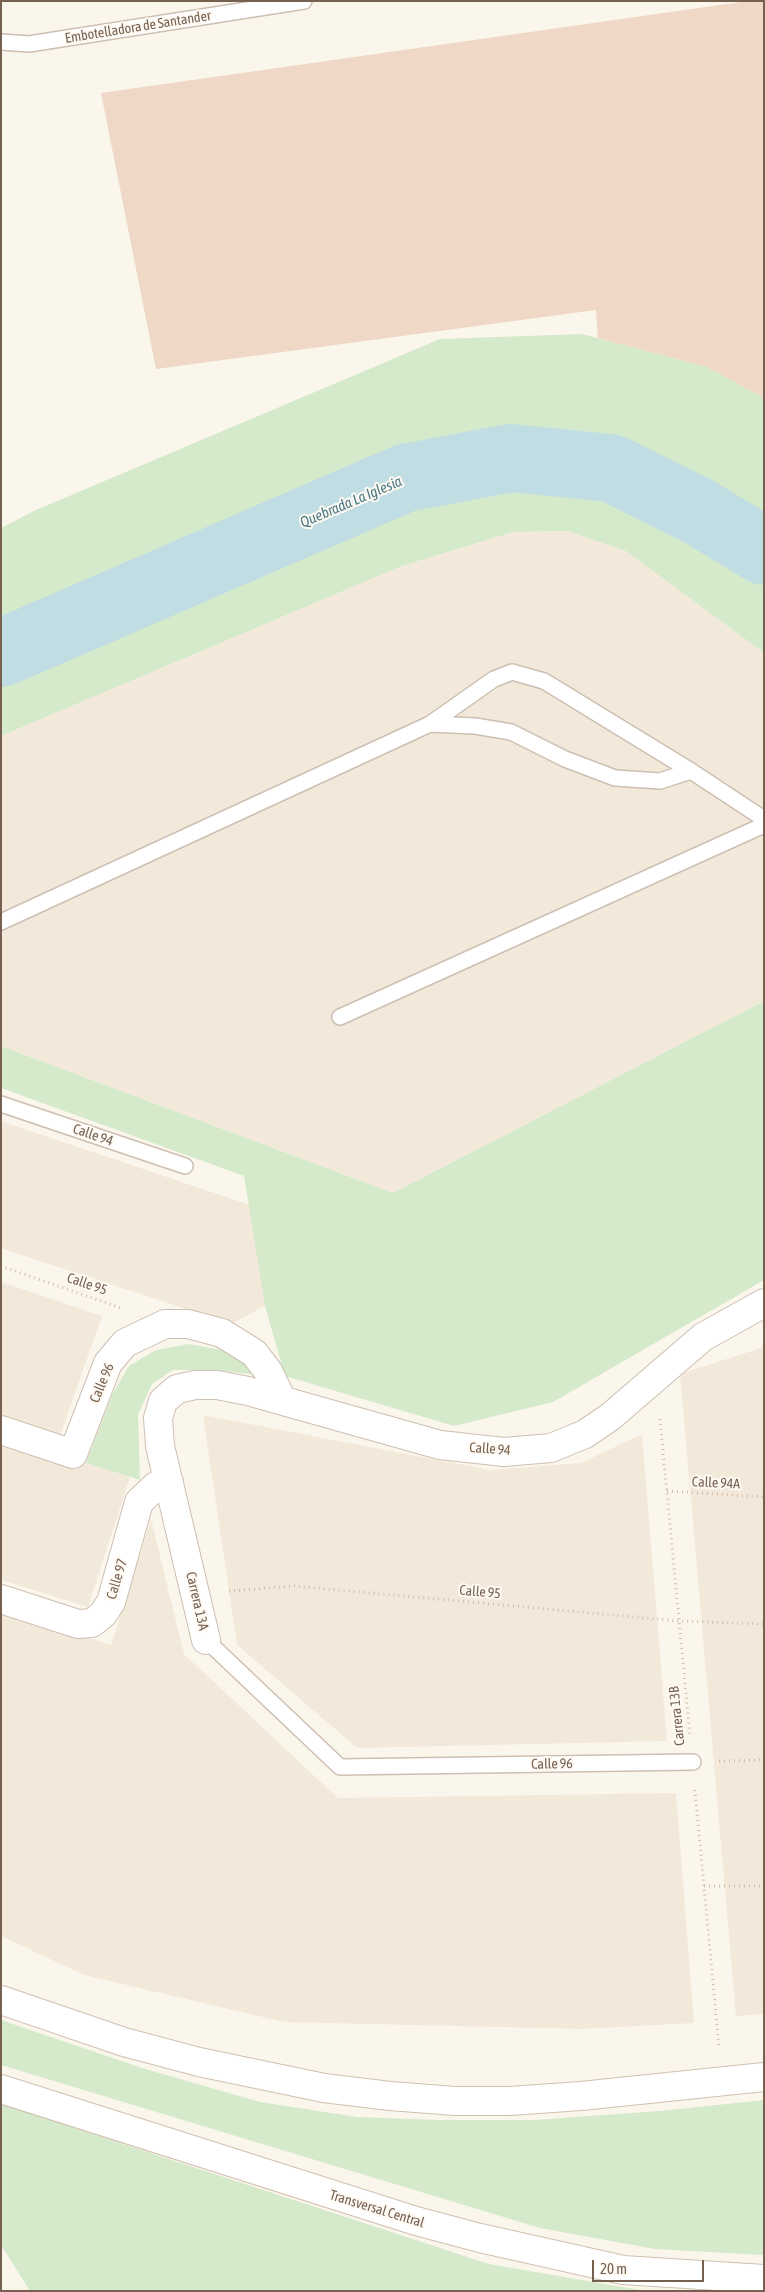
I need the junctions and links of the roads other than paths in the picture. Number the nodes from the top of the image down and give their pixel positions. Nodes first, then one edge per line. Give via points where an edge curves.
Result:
1 (304, 1) edge
2 (1, 42) edge
3 (430, 724) junction
4 (691, 771) junction
5 (764, 819) edge
6 (764, 825) edge
7 (1, 922) edge
8 (340, 1017) dead end
9 (1, 1104) edge
10 (186, 1166) dead end
11 (764, 1304) edge
12 (178, 1389) joint
13 (282, 1400) junction
14 (1, 1430) edge
15 (169, 1482) junction
16 (1, 1599) edge
17 (206, 1640) joint
18 (692, 1762) road end
19 (340, 1767) joint
20 (1, 2000) edge
21 (764, 2077) edge
22 (1, 2089) edge
23 (764, 2279) edge

1 - 2 lane, Embotelladora de Santander via 30,44
3 - 4 lane via 510,732 565,759 615,778 660,781
3 - 4 lane via 494,679 518,673 544,682
3 - 7 lane
4 - 5 lane
6 - 8 lane
9 - 10 lane, Calle 94
11 - 13 street, Calle 94 via 703,1336 610,1417 585,1434 551,1448 504,1452 440,1445
12 - 13 street, Calle 94 via 217,1385
12 - 15 street, Carrera 13A via 163,1401 158,1418 160,1446
13 - 14 street, Calle 96 via 268,1371 254,1353 222,1333 188,1324 165,1324 126,1343 108,1362 74,1454
15 - 16 street, Calle 97 via 156,1486 139,1502 111,1602 92,1623 78,1624
15 - 17 street, Carrera 13A
17 - 19 lane, Carrera 13A
18 - 19 lane, Calle 96
20 - 21 street via 124,2042 199,2062 324,2088 390,2096 509,2101
22 - 23 street, Transversal Central via 416,2222 480,2238 622,2270

